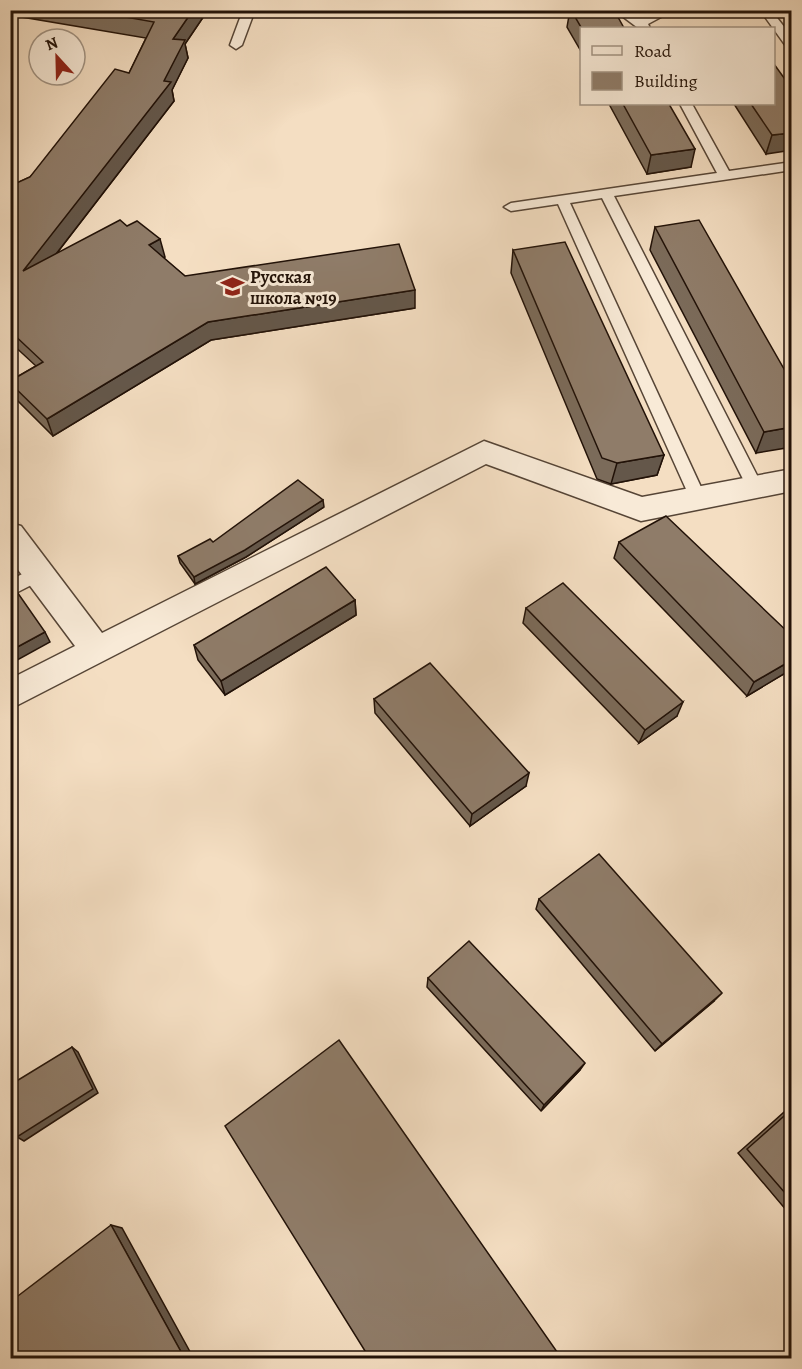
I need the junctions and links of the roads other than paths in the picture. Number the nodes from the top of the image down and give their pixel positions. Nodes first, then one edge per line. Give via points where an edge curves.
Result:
1 (249, 10) edge
2 (619, 10) edge
3 (669, 10) edge
4 (765, 10) edge
5 (643, 26) edge
6 (236, 45) dead end
7 (792, 46) edge
8 (687, 105) edge
9 (792, 166) edge
10 (725, 176) junction
11 (606, 193) junction
12 (562, 199) junction
13 (511, 207) dead end
14 (792, 480) edge
15 (754, 487) junction
16 (698, 498) junction
17 (10, 535) edge
18 (39, 573) junction
19 (10, 589) edge
20 (96, 650) junction
21 (10, 695) edge

1 - 6 lane
2 - 5 lane
3 - 5 lane
4 - 7 lane
8 - 10 lane
9 - 10 lane
10 - 11 lane
11 - 12 lane
11 - 15 lane
12 - 13 lane
12 - 16 lane
14 - 15 street
15 - 16 street
16 - 20 street via 641,509 484,452
17 - 18 street
18 - 19 lane
18 - 20 street
20 - 21 street

